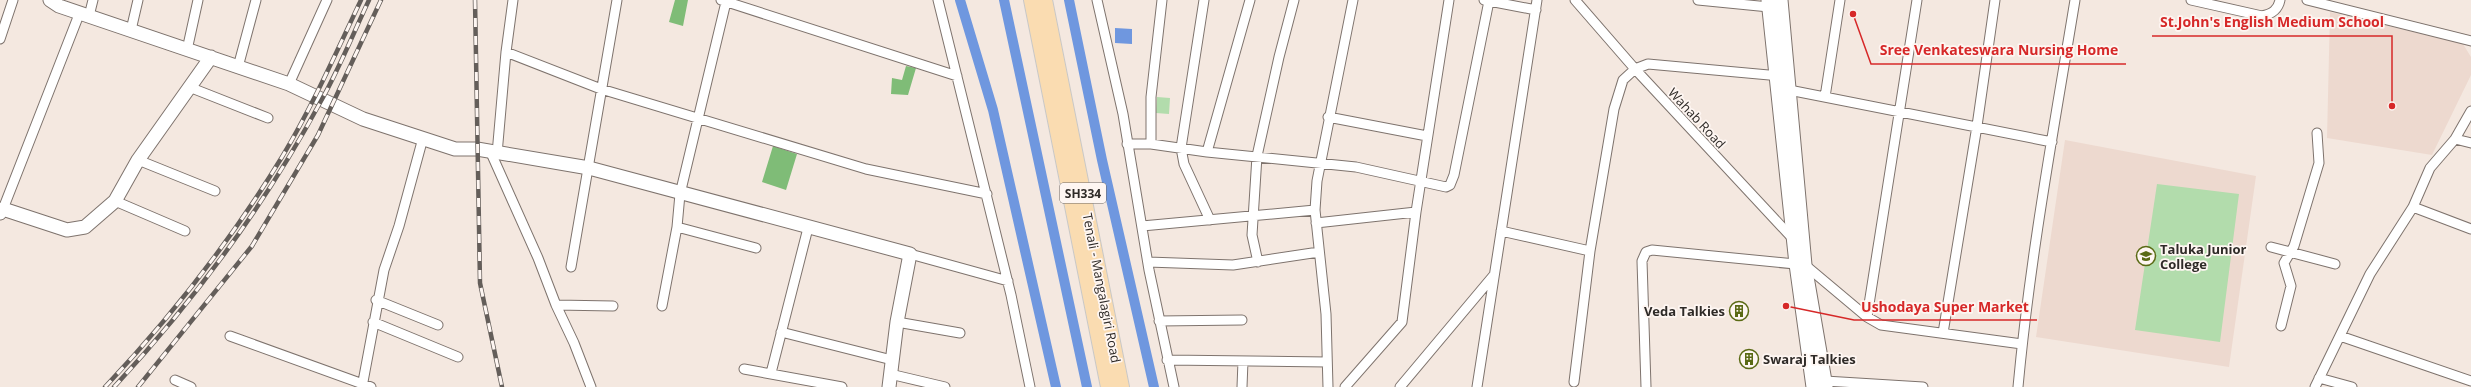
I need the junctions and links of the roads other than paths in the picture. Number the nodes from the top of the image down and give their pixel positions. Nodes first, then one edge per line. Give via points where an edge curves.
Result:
1 (13, 0) edge
2 (50, 0) edge
3 (93, 0) edge
4 (138, 0) edge
5 (198, 0) edge
6 (256, 0) edge
7 (327, 0) edge
8 (513, 0) edge
9 (617, 0) edge
10 (938, 0) edge
11 (1031, 0) edge
12 (1045, 0) edge
13 (1097, 0) edge
14 (1162, 0) edge
15 (1204, 0) edge
16 (1250, 0) edge
17 (1294, 0) edge
18 (1353, 0) edge
19 (1449, 0) edge
20 (1487, 0) edge
21 (1537, 0) edge
22 (1575, 0) edge
23 (1698, 0) edge
24 (1781, 0) edge
25 (1840, 0) edge
26 (1917, 0) edge
27 (1995, 0) edge
28 (2075, 0) edge
29 (2191, 0) edge
30 (2280, 0) edge
31 (2307, 0) edge
32 (723, 1) edge
33 (1768, 3) edge
34 (1536, 10) junction
35 (85, 14) junction
36 (131, 30) junction
37 (0, 39) edge
38 (2471, 41) edge
39 (187, 50) junction
40 (506, 52) junction
41 (210, 57) junction
42 (238, 67) junction
43 (1635, 69) junction
44 (957, 76) junction
45 (1776, 81) junction
46 (288, 84) junction
47 (1790, 84) junction
48 (189, 87) junction
49 (601, 89) junction
50 (1825, 97) junction
51 (2471, 111) edge
52 (1898, 112) junction
53 (1328, 117) junction
54 (268, 118) dead end
55 (699, 118) junction
56 (1977, 126) junction
57 (2318, 133) dead end
58 (1427, 136) junction
59 (423, 138) junction
60 (2456, 139) junction
61 (2052, 142) junction
62 (2471, 143) edge
63 (1127, 144) junction
64 (1151, 144) junction
65 (1181, 148) junction
66 (1207, 152) junction
67 (494, 153) junction
68 (1258, 156) junction
69 (138, 160) junction
70 (1319, 163) junction
71 (589, 168) junction
72 (1420, 182) junction
73 (215, 191) dead end
74 (680, 194) junction
75 (987, 194) junction
76 (115, 201) junction
77 (2413, 207) junction
78 (1, 210) edge
79 (1316, 210) junction
80 (1416, 212) junction
81 (1253, 215) junction
82 (1210, 220) junction
83 (1316, 223) junction
84 (1142, 226) junction
85 (677, 227) junction
86 (808, 228) junction
87 (2471, 229) edge
88 (185, 231) dead end
89 (1501, 231) junction
90 (1793, 240) junction
91 (2271, 247) dead end
92 (756, 248) dead end
93 (1590, 251) junction
94 (1803, 251) junction
95 (1319, 252) junction
96 (2290, 253) junction
97 (910, 254) junction
98 (1148, 262) junction
99 (1258, 262) junction
100 (1800, 264) junction
101 (2335, 264) dead end
102 (571, 267) dead end
103 (1494, 275) junction
104 (1008, 281) junction
105 (376, 300) junction
106 (556, 305) junction
107 (613, 306) dead end
108 (662, 306) dead end
109 (1867, 317) junction
110 (1242, 320) dead end
111 (1159, 321) junction
112 (373, 322) junction
113 (897, 322) junction
114 (438, 325) dead end
115 (2281, 326) dead end
116 (781, 332) junction
117 (1943, 333) junction
118 (960, 334) dead end
119 (230, 336) dead end
120 (2340, 336) junction
121 (2022, 344) junction
122 (458, 357) dead end
123 (892, 360) junction
124 (1167, 360) junction
125 (1243, 361) junction
126 (1327, 362) junction
127 (744, 369) dead end
128 (771, 373) junction
129 (2319, 378) junction
130 (175, 380) dead end
131 (890, 381) edge
132 (2471, 381) edge
133 (1574, 382) dead end
134 (1826, 384) edge
135 (365, 386) edge
136 (191, 387) edge
137 (591, 387) edge
138 (842, 387) edge
139 (945, 387) edge
140 (1030, 387) edge
141 (1108, 387) edge
142 (1122, 387) edge
143 (1174, 387) edge
144 (1242, 387) edge
145 (1328, 387) edge
146 (1345, 387) edge
147 (1400, 387) edge
148 (1477, 387) edge
149 (1646, 387) edge
150 (1813, 387) edge
151 (1923, 387) edge
152 (2018, 387) edge
153 (2315, 387) edge
154 (2352, 387) edge
155 (2470, 387) edge

1 - 37 street
2 - 35 main road via 59,6
3 - 35 street
4 - 36 street
5 - 39 street
6 - 42 street
7 - 46 street
8 - 40 street
9 - 49 street
10 - 44 street
11 - 141 main road, SH334
12 - 142 main road, Tenali - Mangalagiri Road / SH334
13 - 63 street via 1123,114
14 - 64 street via 1151,97
15 - 65 street
16 - 66 street
17 - 68 street
18 - 53 street
19 - 58 street
20 - 34 street
20 - 72 street via 1452,182 1441,187
21 - 34 street
22 - 43 street, Wahab Road
23 - 33 street
24 - 47 main road
25 - 50 street
26 - 52 street
27 - 56 street
28 - 61 street
29 - 30 street via 2262,16 2271,14
31 - 38 street
32 - 44 street
32 - 55 street
33 - 45 main road
34 - 89 street
35 - 36 main road
35 - 78 street
36 - 39 main road
39 - 41 main road
40 - 49 street
40 - 67 street
41 - 42 main road
41 - 48 main road
42 - 46 main road
43 - 45 street via 1642,65 1654,64
43 - 90 street, Wahab Road
43 - 93 street via 1621,84 1614,109
44 - 75 street
45 - 47 street
45 - 47 street
45 - 90 main road
46 - 59 main road via 363,119
47 - 50 street
47 - 94 main road
48 - 54 street
48 - 69 main road
49 - 55 street
49 - 71 street
50 - 52 street
51 - 60 street
52 - 56 street
52 - 109 street
53 - 58 street
53 - 70 street
55 - 74 street
55 - 75 street via 866,169
56 - 61 street
56 - 117 street
57 - 96 street via 2319,163
58 - 72 street
59 - 67 main road via 456,149 477,149
59 - 105 street
60 - 62 street
60 - 77 street via 2430,168
61 - 121 street
63 - 64 street
63 - 84 street
64 - 65 street
65 - 66 street
65 - 82 street via 1184,164
66 - 68 street
67 - 71 main road
67 - 106 street
68 - 70 street
68 - 81 street
69 - 73 street
69 - 76 main road
70 - 72 street via 1366,168
70 - 79 street
71 - 74 main road
71 - 102 street
72 - 80 street
74 - 85 street
74 - 86 main road
75 - 104 street
76 - 78 main road via 86,227 67,230
76 - 88 street
77 - 87 street
77 - 120 street via 2370,274
79 - 81 street
79 - 83 street
80 - 83 street
80 - 146 street via 1402,322
81 - 82 street
81 - 99 street via 1252,235
82 - 84 street
83 - 95 street
84 - 98 street
85 - 92 street
85 - 108 street
86 - 97 main road
86 - 116 street
89 - 93 street
89 - 103 street
90 - 94 street, Wahab Road
90 - 100 main road
91 - 96 street
93 - 133 street
94 - 100 main road
95 - 99 street
95 - 126 street via 1326,314
96 - 101 street
96 - 115 street via 2284,263 2291,286
97 - 104 street
97 - 113 main road
98 - 99 street via 1233,265
98 - 111 street
100 - 109 street
100 - 134 main road
100 - 149 street via 1652,250 1646,252 1642,261
100 - 150 main road
103 - 147 street
103 - 148 street
104 - 140 street
105 - 112 street
105 - 114 street
106 - 107 street
106 - 137 street
109 - 117 street via 1891,327
110 - 111 street
111 - 124 street
112 - 122 street
112 - 135 street
113 - 118 street
113 - 123 main road
116 - 123 street
116 - 128 street
117 - 121 street
119 - 135 street
120 - 129 street
120 - 132 street
121 - 152 street
123 - 131 main road
124 - 125 street
124 - 143 street
125 - 126 street
125 - 144 street
126 - 145 street
127 - 128 street
128 - 138 street
129 - 153 street
129 - 154 street
130 - 136 street
131 - 139 street
132 - 155 street
134 - 151 street

